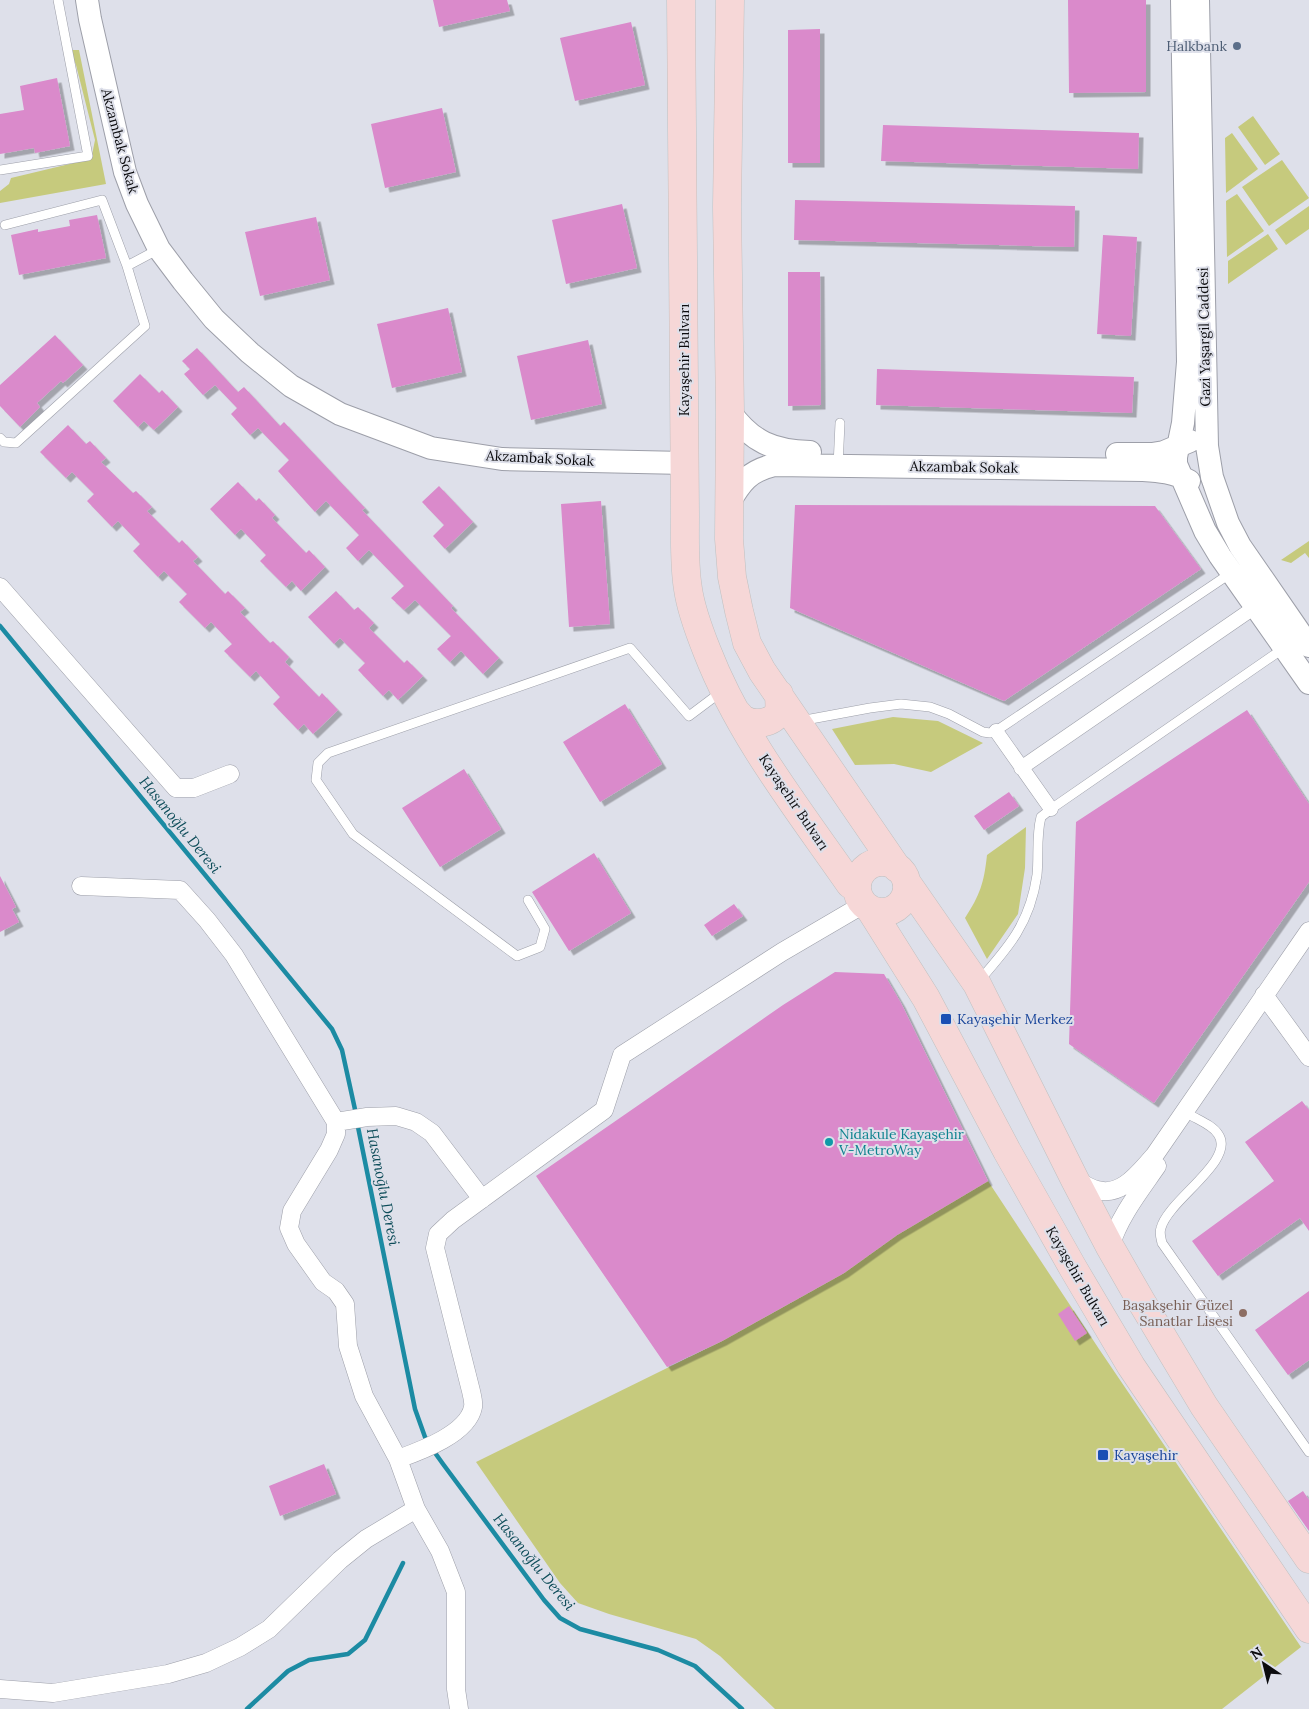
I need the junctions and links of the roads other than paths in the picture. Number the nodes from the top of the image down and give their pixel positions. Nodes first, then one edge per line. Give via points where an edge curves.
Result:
1 (58, 0) edge
2 (87, 0) edge
3 (681, 0) edge
4 (730, 0) edge
5 (1182, 0) edge
6 (1198, 0) edge
7 (1191, 107) junction
8 (0, 170) edge
9 (5, 224) dead end
10 (159, 248) junction
11 (127, 266) junction
12 (730, 412) junction
13 (840, 423) dead end
14 (0, 438) edge
15 (1207, 446) junction
16 (1179, 447) junction
17 (838, 459) junction
18 (684, 463) junction
19 (1181, 476) junction
20 (1212, 477) junction
21 (729, 504) junction
22 (1250, 560) junction
23 (1231, 572) junction
24 (0, 587) edge
25 (1255, 608) junction
26 (1309, 646) edge
27 (1284, 648) junction
28 (1309, 683) edge
29 (729, 700) junction
30 (783, 711) junction
31 (996, 731) junction
32 (1021, 768) junction
33 (230, 774) dead end
34 (1050, 809) junction
35 (902, 875) junction
36 (81, 886) dead end
37 (528, 900) dead end
38 (864, 901) junction
39 (1309, 931) edge
40 (1309, 949) edge
41 (976, 984) junction
42 (1267, 999) junction
43 (1309, 1057) edge
44 (1192, 1116) junction
45 (351, 1119) junction
46 (1075, 1180) junction
47 (482, 1199) junction
48 (1110, 1247) junction
49 (1309, 1452) edge
50 (398, 1459) junction
51 (416, 1509) junction
52 (1309, 1559) edge
53 (1309, 1629) edge
54 (0, 1689) edge
55 (459, 1709) edge

1 - 8 lane via 88,156
2 - 10 street, Akzambak Sokak via 125,172
3 - 18 main road, Kayaşehir Bulvarı
4 - 12 main road via 727,207
5 - 7 street
6 - 7 street, Gazi Yaşargil Caddesi
7 - 15 street, Gazi Yaşargil Caddesi
7 - 16 street via 1188,362
9 - 11 lane via 102,200
10 - 11 lane
10 - 18 street, Akzambak Sokak via 214,318 250,353 292,386 340,414 431,448 502,459
11 - 14 lane via 145,326 16,443 4,442
12 - 17 street, Akzambak Sokak via 764,444 780,450
12 - 21 main road
13 - 17 lane
15 - 16 street, Akzambak Sokak via 1193,441
15 - 20 street, Gazi Yaşargil Caddesi
16 - 17 street, Akzambak Sokak via 1152,454
16 - 19 street via 1176,464
17 - 19 street, Akzambak Sokak via 1164,471
17 - 21 street, Akzambak Sokak via 763,468 749,476
18 - 29 main road, Kayaşehir Bulvarı via 688,588 694,615
19 - 20 street, Akzambak Sokak via 1190,482
19 - 23 street via 1205,531
20 - 22 street, Gazi Yaşargil Caddesi via 1228,523
21 - 30 main road via 732,577 741,619 748,643
22 - 23 street
22 - 26 street, Gazi Yaşargil Caddesi
23 - 25 street
23 - 31 lane
24 - 33 street via 176,788 194,788
25 - 27 street
25 - 32 street
27 - 28 street
27 - 34 lane
29 - 30 main road via 743,719 751,723 766,722
29 - 37 lane via 689,716 630,648 328,753 318,763 316,780 353,834 517,956 540,946 546,929
29 - 38 main road, Kayaşehir Bulvarı via 754,744
30 - 31 lane via 900,704 930,707 983,732
30 - 35 main road
31 - 32 street
32 - 34 street
34 - 41 lane via 1040,821 1037,874 1026,919 1007,949
35 - 38 main road via 907,891 893,910 878,912
35 - 38 main road via 884,862 868,867 858,880
35 - 41 main road
36 - 45 street via 180,890 208,920
38 - 47 street via 622,1055 604,1110
38 - 53 main road, Kayaşehir Bulvarı via 926,998 1007,1151 1132,1366
39 - 42 street
40 - 42 street
41 - 46 main road
42 - 43 street
42 - 44 street
42 - 46 street via 1154,1156 1132,1181 1110,1191 1096,1190
44 - 48 street via 1122,1218
44 - 49 lane via 1218,1133 1222,1150 1219,1158 1167,1217 1161,1227 1162,1243
45 - 47 street via 396,1116 416,1122 432,1133
45 - 50 street via 336,1134 292,1211 289,1228 296,1244 323,1282 336,1291 345,1304 348,1346 364,1396
46 - 48 main road
47 - 50 street via 438,1234 435,1248 473,1406 468,1418 450,1435
48 - 52 main road via 1204,1406
50 - 51 street
51 - 54 street via 340,1560 270,1629 206,1663 168,1674 53,1693
51 - 55 street via 440,1552 456,1592

